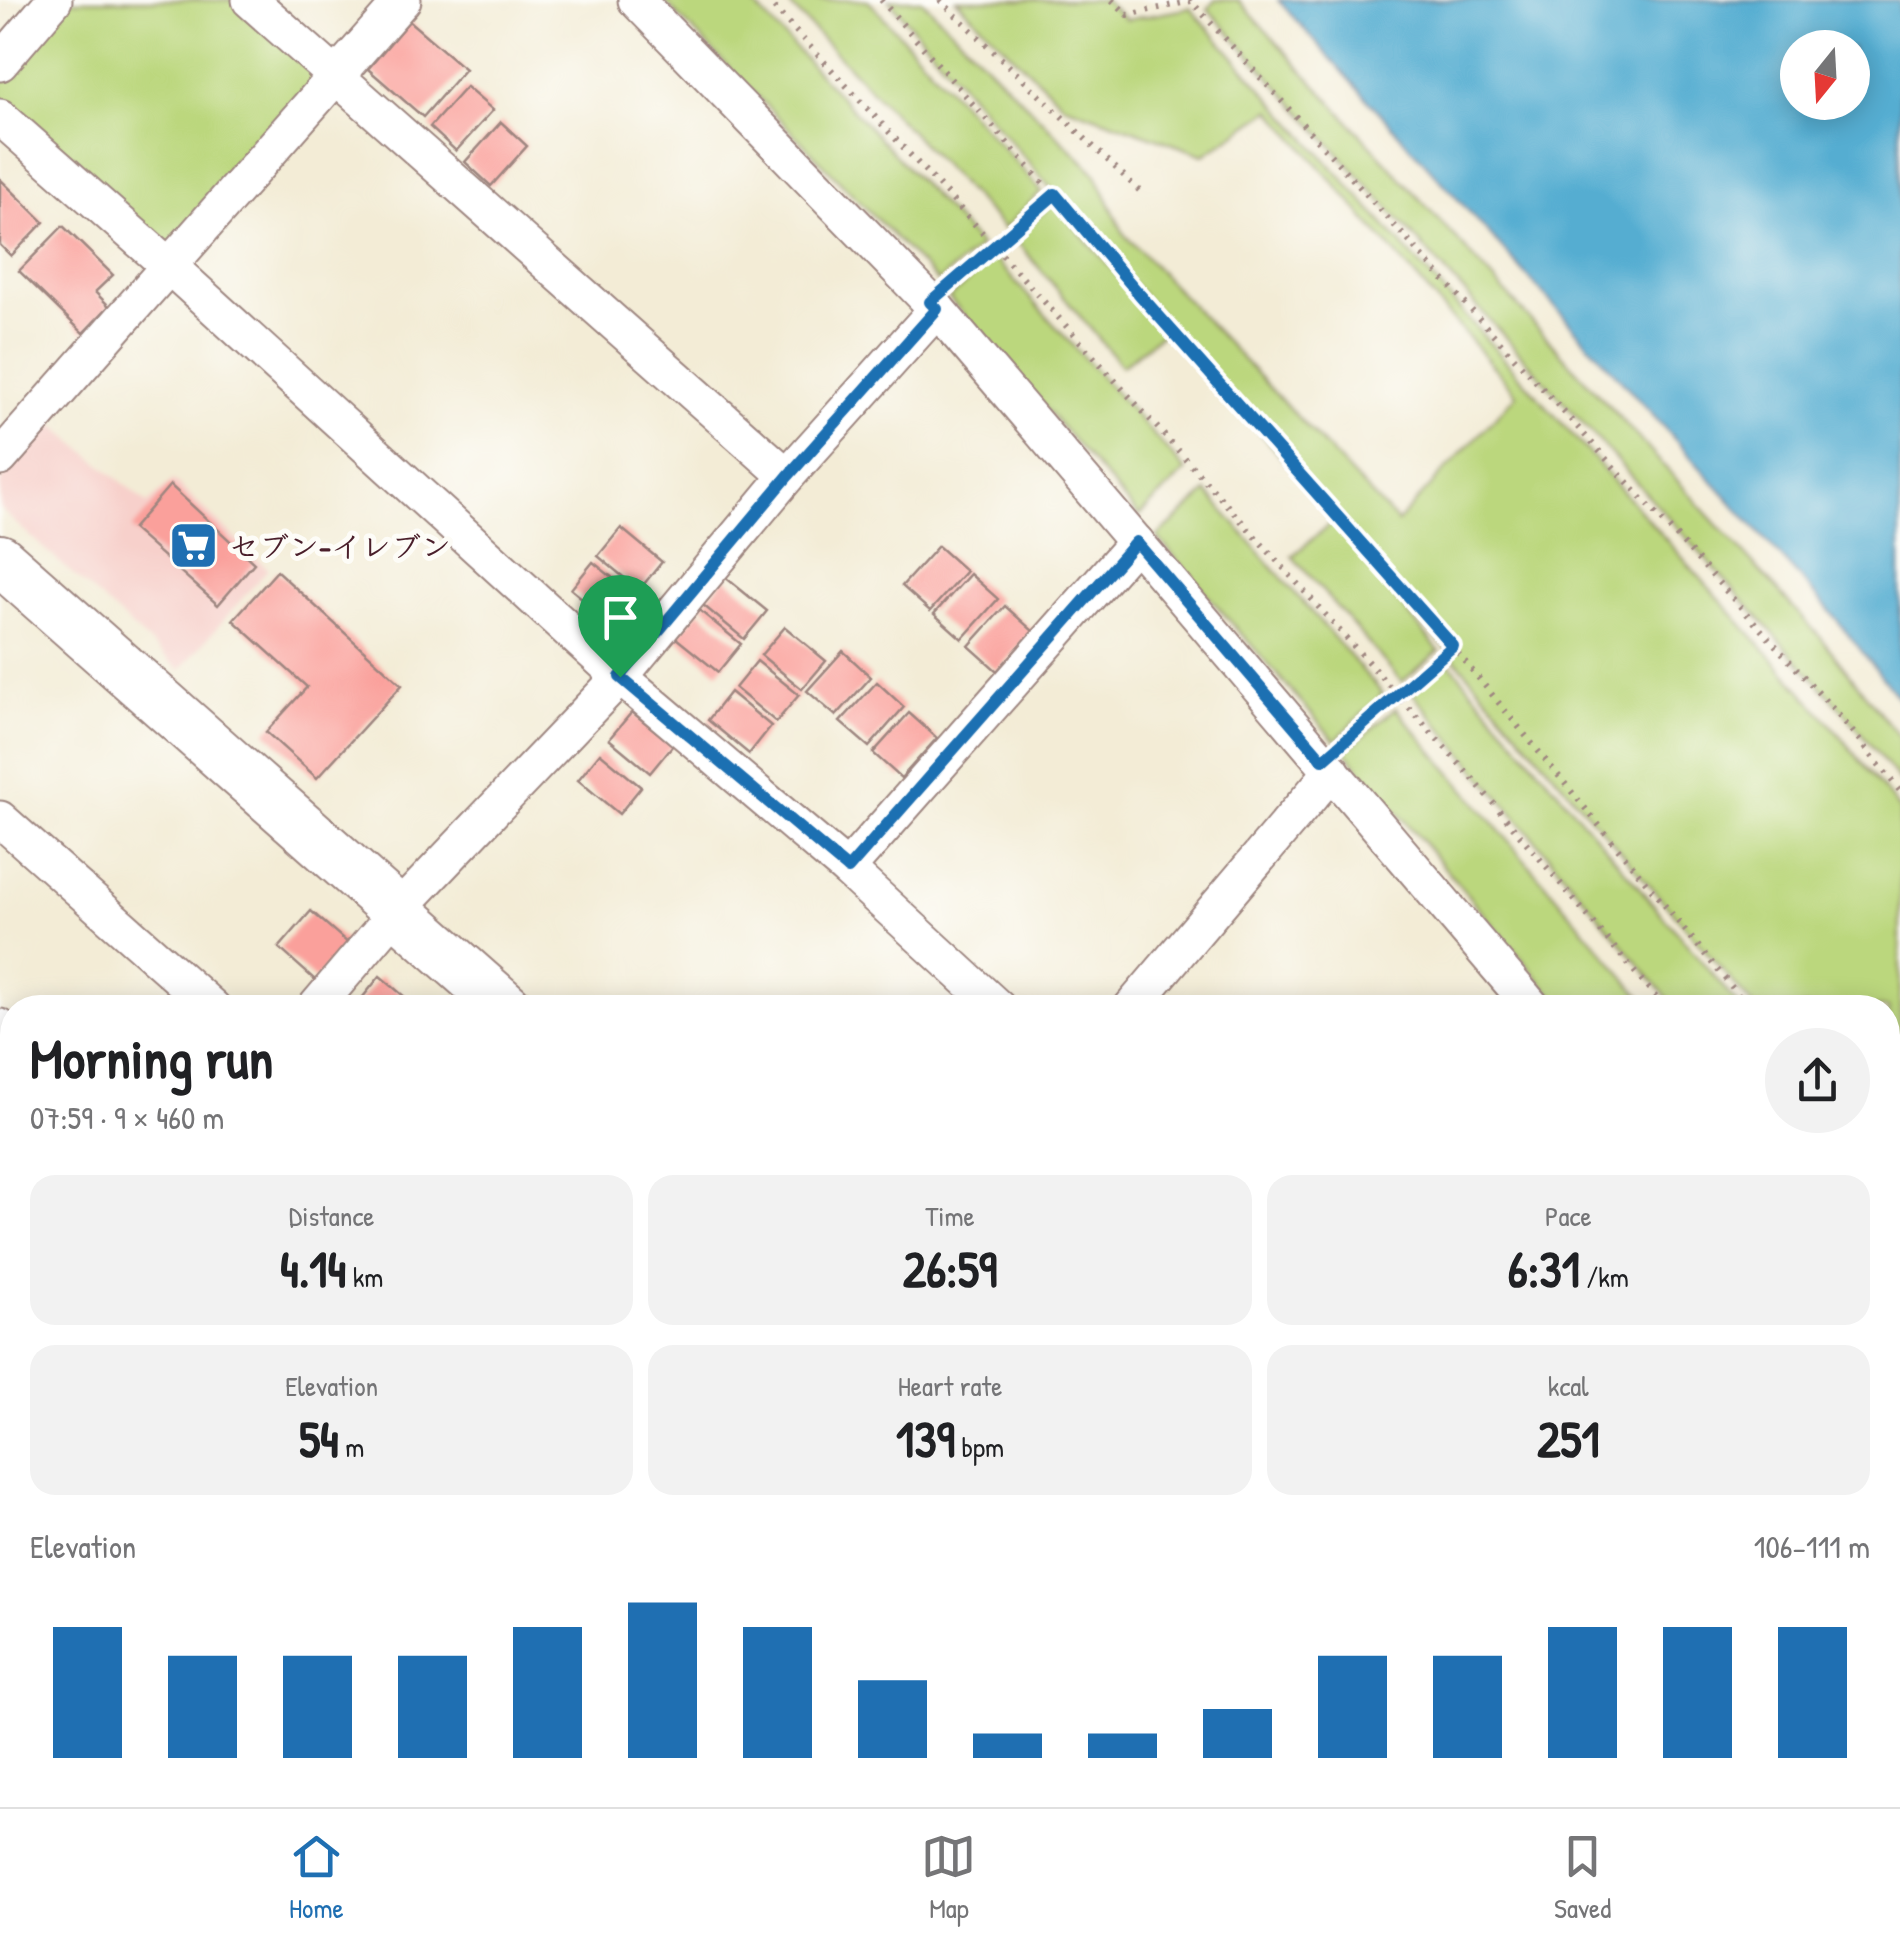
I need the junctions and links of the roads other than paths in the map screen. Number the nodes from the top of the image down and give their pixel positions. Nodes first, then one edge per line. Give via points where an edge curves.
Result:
1 (54, 0) edge
2 (250, 0) edge
3 (404, 0) edge
4 (636, 0) edge
5 (0, 63) edge
6 (337, 78) junction
7 (0, 118) edge
8 (170, 267) junction
9 (934, 306) junction
10 (0, 458) edge
11 (788, 476) junction
12 (1136, 542) junction
13 (0, 560) edge
14 (620, 677) junction
15 (1327, 766) junction
16 (0, 819) edge
17 (848, 869) junction
18 (398, 910) junction
19 (198, 995) edge
20 (326, 995) edge
21 (493, 995) edge
22 (984, 995) edge
23 (1142, 995) edge
24 (1522, 995) edge

1 - 5 street
2 - 6 street
3 - 6 street
4 - 9 street
6 - 8 street
6 - 11 street
7 - 8 street
8 - 10 street
8 - 14 street
9 - 11 street
9 - 12 street
11 - 14 street
12 - 15 street
12 - 17 street
13 - 18 street
14 - 17 street
14 - 18 street
15 - 23 street
15 - 24 street
16 - 19 street
17 - 22 street
18 - 20 street
18 - 21 street

